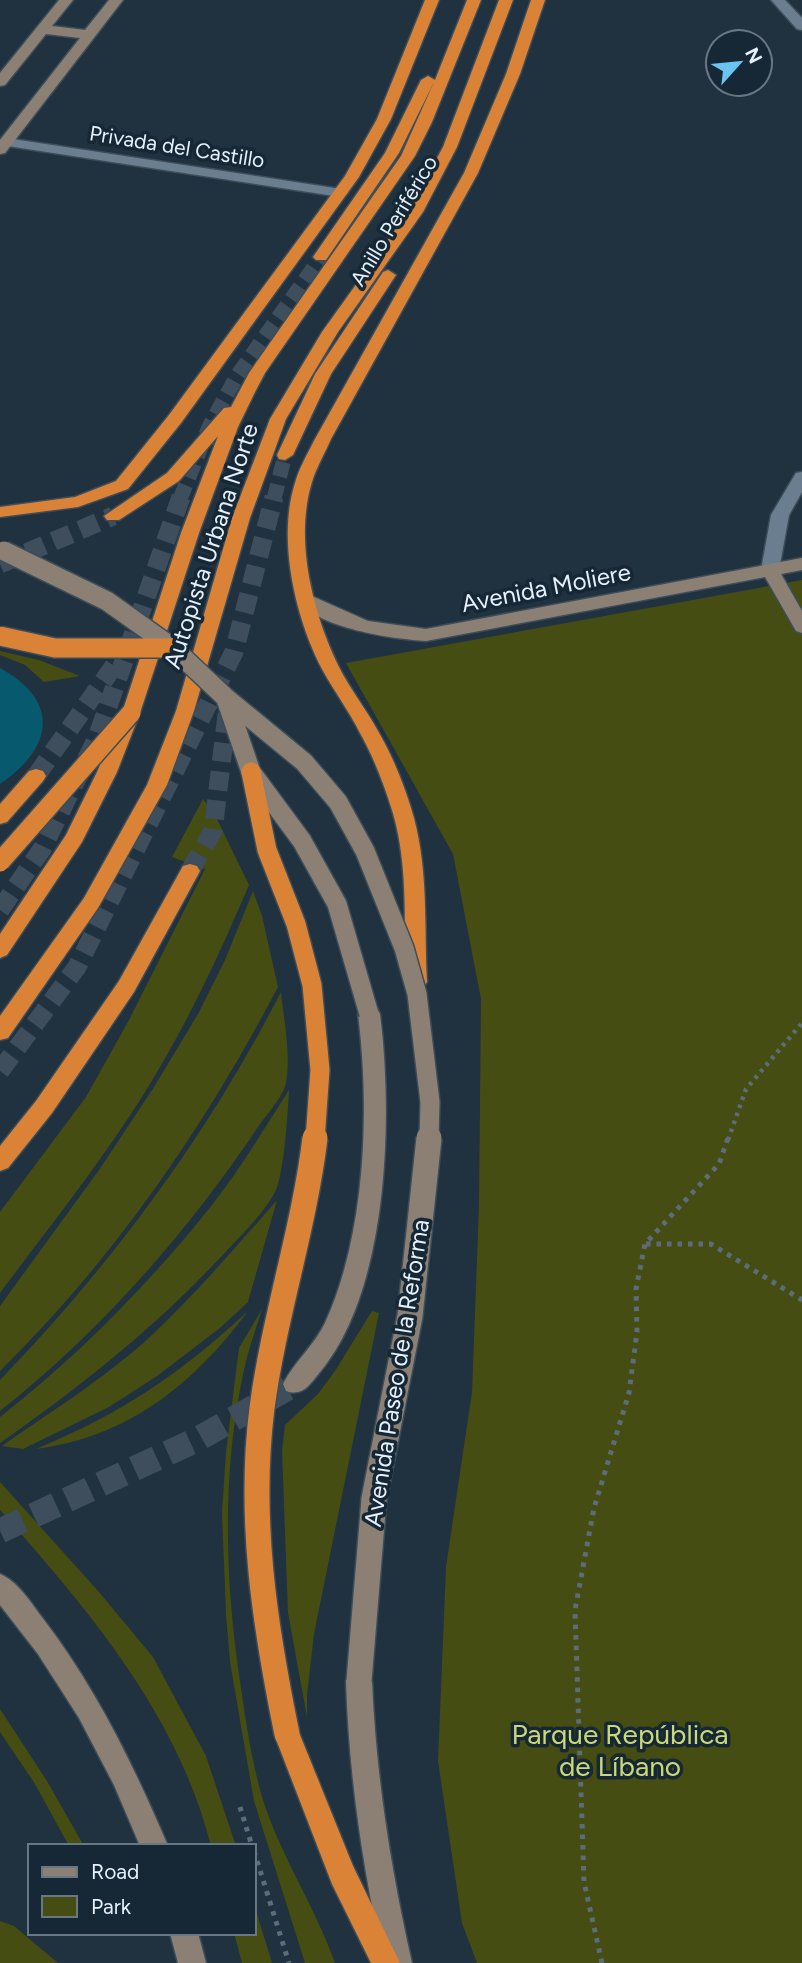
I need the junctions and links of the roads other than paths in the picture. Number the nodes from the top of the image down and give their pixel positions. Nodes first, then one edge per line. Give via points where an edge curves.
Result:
1 (66, 0) edge
2 (116, 0) edge
3 (432, 0) edge
4 (460, 0) edge
5 (474, 0) edge
6 (506, 0) edge
7 (519, 0) edge
8 (538, 0) edge
9 (778, 0) edge
10 (802, 26) edge
11 (43, 29) junction
12 (89, 35) junction
13 (0, 82) edge
14 (3, 146) edge
15 (341, 193) junction
16 (321, 257) tunnel mouth
17 (247, 393) junction
18 (285, 455) tunnel mouth
19 (802, 477) edge
20 (0, 512) edge
21 (113, 516) tunnel mouth
22 (2, 550) edge
23 (802, 564) edge
24 (769, 570) junction
25 (305, 599) junction
26 (802, 627) edge
27 (0, 636) edge
28 (173, 648) junction
29 (225, 697) junction
30 (131, 713) junction
31 (251, 772) junction
32 (36, 776) tunnel mouth
33 (0, 817) edge
34 (0, 862) edge
35 (190, 871) tunnel mouth
36 (0, 950) edge
37 (417, 994) junction
38 (0, 1032) edge
39 (0, 1162) edge
40 (295, 1384) tunnel mouth
41 (0, 1586) edge
42 (153, 1844) edge
43 (386, 1963) edge
44 (398, 1963) edge

1 - 11 main road
2 - 12 main road
3 - 15 highway via 384,119
4 - 16 highway, Anillo Periférico via 423,93 392,153
5 - 17 highway, Autopista Urbana Norte via 408,156
6 - 38 highway, Autopista Urbana Norte via 450,147 421,201 330,332 278,419 241,518 185,711 158,785 91,903
7 - 18 highway, Anillo Periférico via 447,180 323,374
8 - 25 highway via 471,173 364,361 303,483 296,551
9 - 10 street
11 - 12 main road
11 - 13 main road
12 - 14 main road
14 - 15 street, Privada del Castillo
15 - 20 highway via 122,485 78,502
17 - 21 highway via 173,477
17 - 30 highway, Autopista Urbana Norte, bridge via 190,533
19 - 24 street via 780,515
22 - 28 main road, Avenida Paseo de la Reforma, bridge via 107,601
23 - 24 main road, Avenida Moliere
24 - 25 main road, Avenida Moliere via 426,635 361,628
24 - 26 main road
25 - 37 highway, bridge via 330,667 370,733 402,810 412,856
27 - 28 highway, bridge via 55,648
28 - 29 main road, Avenida Paseo de la Reforma, bridge
29 - 31 main road, bridge
29 - 37 main road, Avenida Paseo de la Reforma, bridge via 304,762 338,802 388,903
30 - 34 highway, bridge
30 - 36 highway, Autopista Urbana Norte, bridge via 75,837
31 - 40 main road, bridge via 321,872 344,927 369,1014 376,1062 374,1167 359,1257 344,1308 324,1348
31 - 43 highway, bridge via 269,859 306,956 317,1013 320,1070 306,1199 262,1409 258,1460 262,1590 287,1734 342,1874
32 - 33 highway
35 - 39 highway via 127,986
37 - 44 main road, Avenida Paseo de la Reforma, bridge via 430,1102 428,1163 410,1316 374,1499 359,1681 366,1806
41 - 42 main road via 60,1661 104,1733

